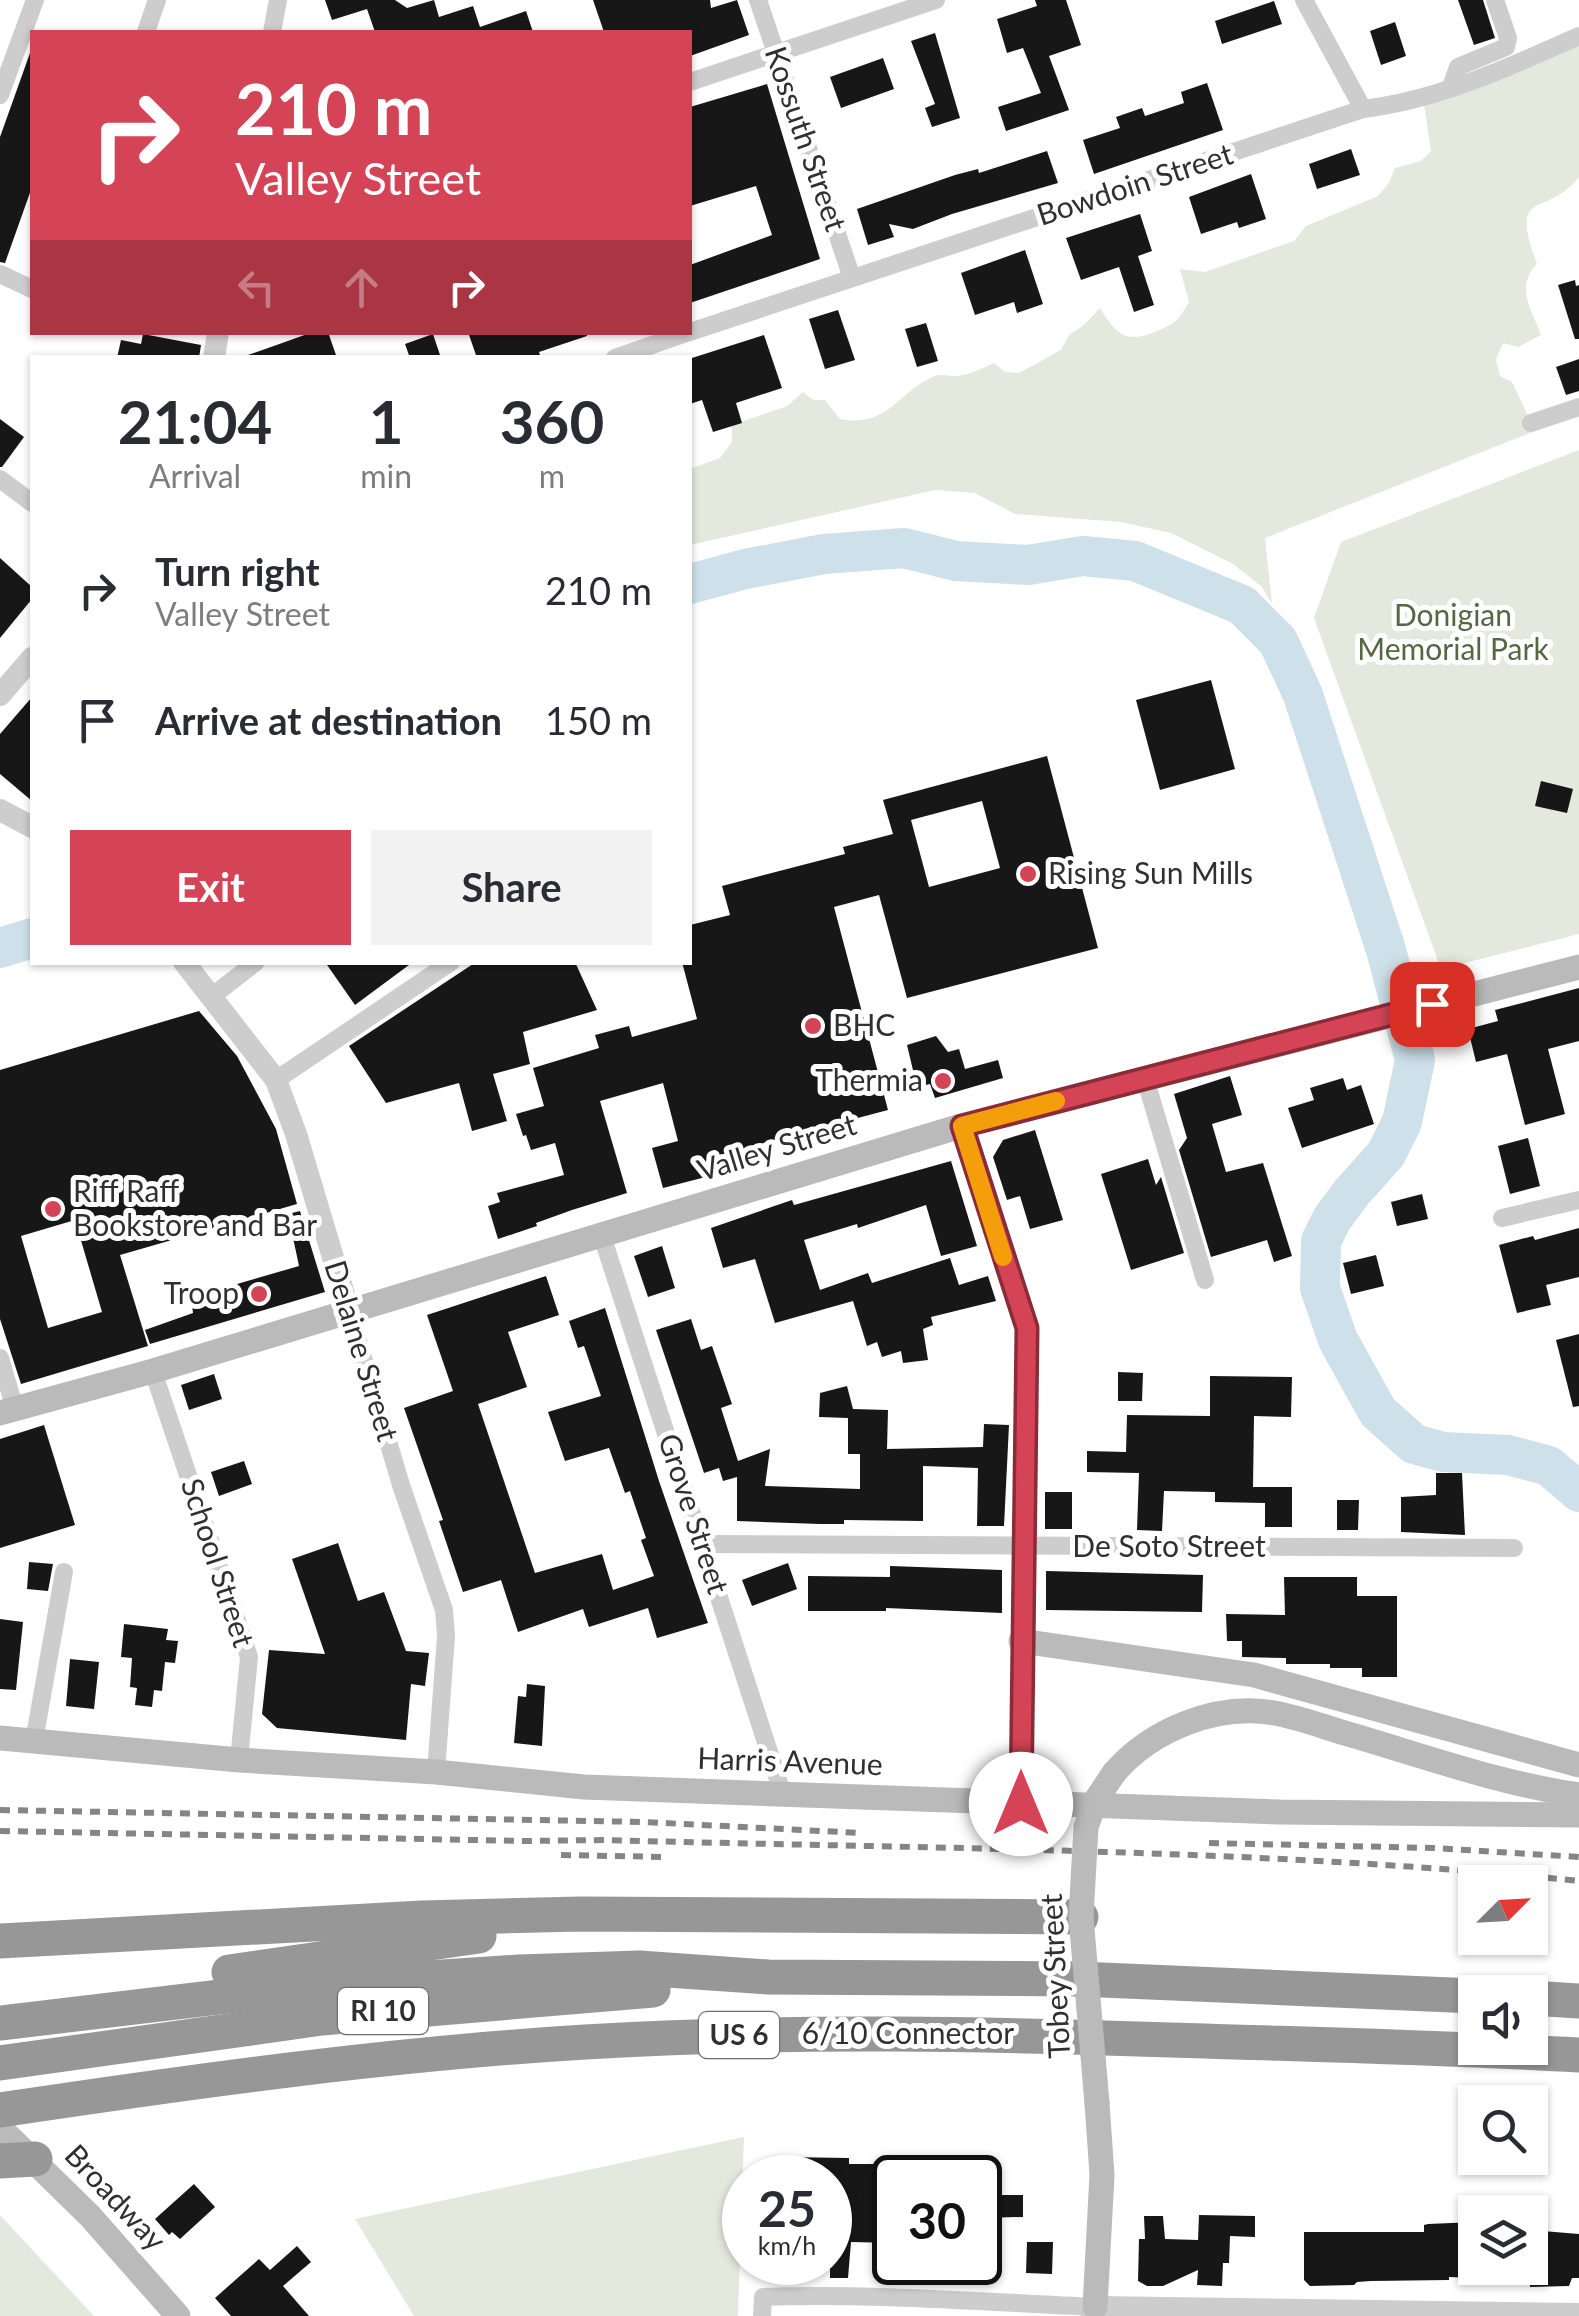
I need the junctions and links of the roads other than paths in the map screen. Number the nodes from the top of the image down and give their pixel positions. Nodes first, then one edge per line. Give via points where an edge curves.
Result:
1 (35, 0) edge
2 (157, 0) edge
3 (278, 0) edge
4 (758, 0) edge
5 (936, 0) edge
6 (1304, 0) edge
7 (1495, 0) edge
8 (147, 30) edge
9 (272, 30) edge
10 (1579, 36) edge
11 (776, 53) junction
12 (692, 81) edge
13 (1451, 88) junction
14 (0, 95) edge
15 (1363, 109) junction
16 (0, 274) edge
17 (852, 278) junction
18 (30, 288) edge
19 (692, 331) edge
20 (681, 335) edge
21 (623, 355) edge
22 (1579, 407) edge
23 (1532, 424) dead end
24 (0, 479) edge
25 (30, 502) edge
26 (30, 660) edge
27 (0, 696) edge
28 (0, 810) edge
29 (30, 826) edge
30 (186, 965) edge
31 (252, 965) edge
32 (448, 965) edge
33 (1579, 967) edge
34 (211, 997) junction
35 (1145, 1078) junction
36 (276, 1080) junction
37 (962, 1126) junction
38 (1579, 1200) edge
39 (1502, 1218) dead end
40 (602, 1236) junction
41 (1206, 1280) dead end
42 (349, 1311) junction
43 (0, 1358) edge
44 (153, 1371) junction
45 (7, 1411) edge
46 (704, 1544) junction
47 (1024, 1547) junction
48 (1514, 1548) dead end
49 (64, 1572) dead end
50 (1021, 1641) junction
51 (0, 1738) edge
52 (34, 1742) junction
53 (240, 1760) junction
54 (1579, 1765) edge
55 (436, 1772) junction
56 (782, 1792) junction
57 (1579, 1795) edge
58 (1021, 1804) junction
59 (1579, 1815) edge
60 (644, 1913) junction
61 (1081, 1917) junction
62 (0, 1941) edge
63 (768, 1977) junction
64 (1458, 1995) edge
65 (1548, 1999) edge
66 (1579, 2000) edge
67 (0, 2020) edge
68 (1579, 2055) edge
69 (0, 2063) edge
70 (8, 2139) edge
71 (762, 2307) edge
72 (1093, 2312) edge
73 (1160, 2312) edge
74 (1579, 2314) edge
75 (1459, 2315) edge
76 (178, 2316) edge

1 - 14 street
2 - 8 street
3 - 9 street
4 - 11 street, Kossuth Street
5 - 11 street
6 - 15 street
7 - 13 street via 1506,46 1458,67
10 - 13 street, Bowdoin Street
11 - 12 street
11 - 17 street, Kossuth Street
13 - 15 street, Bowdoin Street
15 - 17 street, Bowdoin Street
16 - 18 street
17 - 19 street, Bowdoin Street
20 - 21 street, Bowdoin Street
22 - 23 street
24 - 25 street
26 - 27 street
28 - 29 street
30 - 34 street, Delaine Street
31 - 34 street
32 - 36 street
33 - 35 main road, Valley Street
34 - 36 street, Delaine Street
35 - 37 main road, Valley Street
35 - 41 street
36 - 42 street, Delaine Street
37 - 40 main road, Valley Street
37 - 47 street via 1027,1328
38 - 39 street
40 - 42 main road, Valley Street
40 - 46 street, Grove Street
42 - 44 main road, Valley Street
42 - 55 street, Delaine Street via 444,1610
43 - 45 street
44 - 45 main road, Valley Street
44 - 53 street, School Street via 249,1657
46 - 47 street, De Soto Street
46 - 56 street, Grove Street
47 - 48 street, De Soto Street
47 - 50 street
49 - 52 street
50 - 54 main road via 1254,1675
50 - 58 street
51 - 52 main road, Harris Avenue
52 - 53 main road, Harris Avenue
53 - 55 main road, Harris Avenue
55 - 56 main road, Harris Avenue via 584,1786
56 - 58 main road, Harris Avenue
57 - 61 main road, Tobey Street, bridge via 1272,1712 1206,1718 1140,1748 1096,1800 1086,1826
58 - 59 main road, Harris Avenue
60 - 61 highway
60 - 62 highway
60 - 67 highway via 84,1994
61 - 72 main road, Tobey Street, bridge via 1102,2175
63 - 64 highway, 6/10 Connector / US 6 via 1027,1978
63 - 67 highway, US 6 via 639,1968 440,1976
63 - 69 highway, RI 10 via 322,2018
65 - 66 highway
68 - 70 highway, 6/10 Connector / US 6 via 976,2033 588,2042 279,2070
70 - 76 main road, Broadway via 115,2243
71 - 72 street via 844,2296
72 - 73 street
73 - 75 street
74 - 75 street

